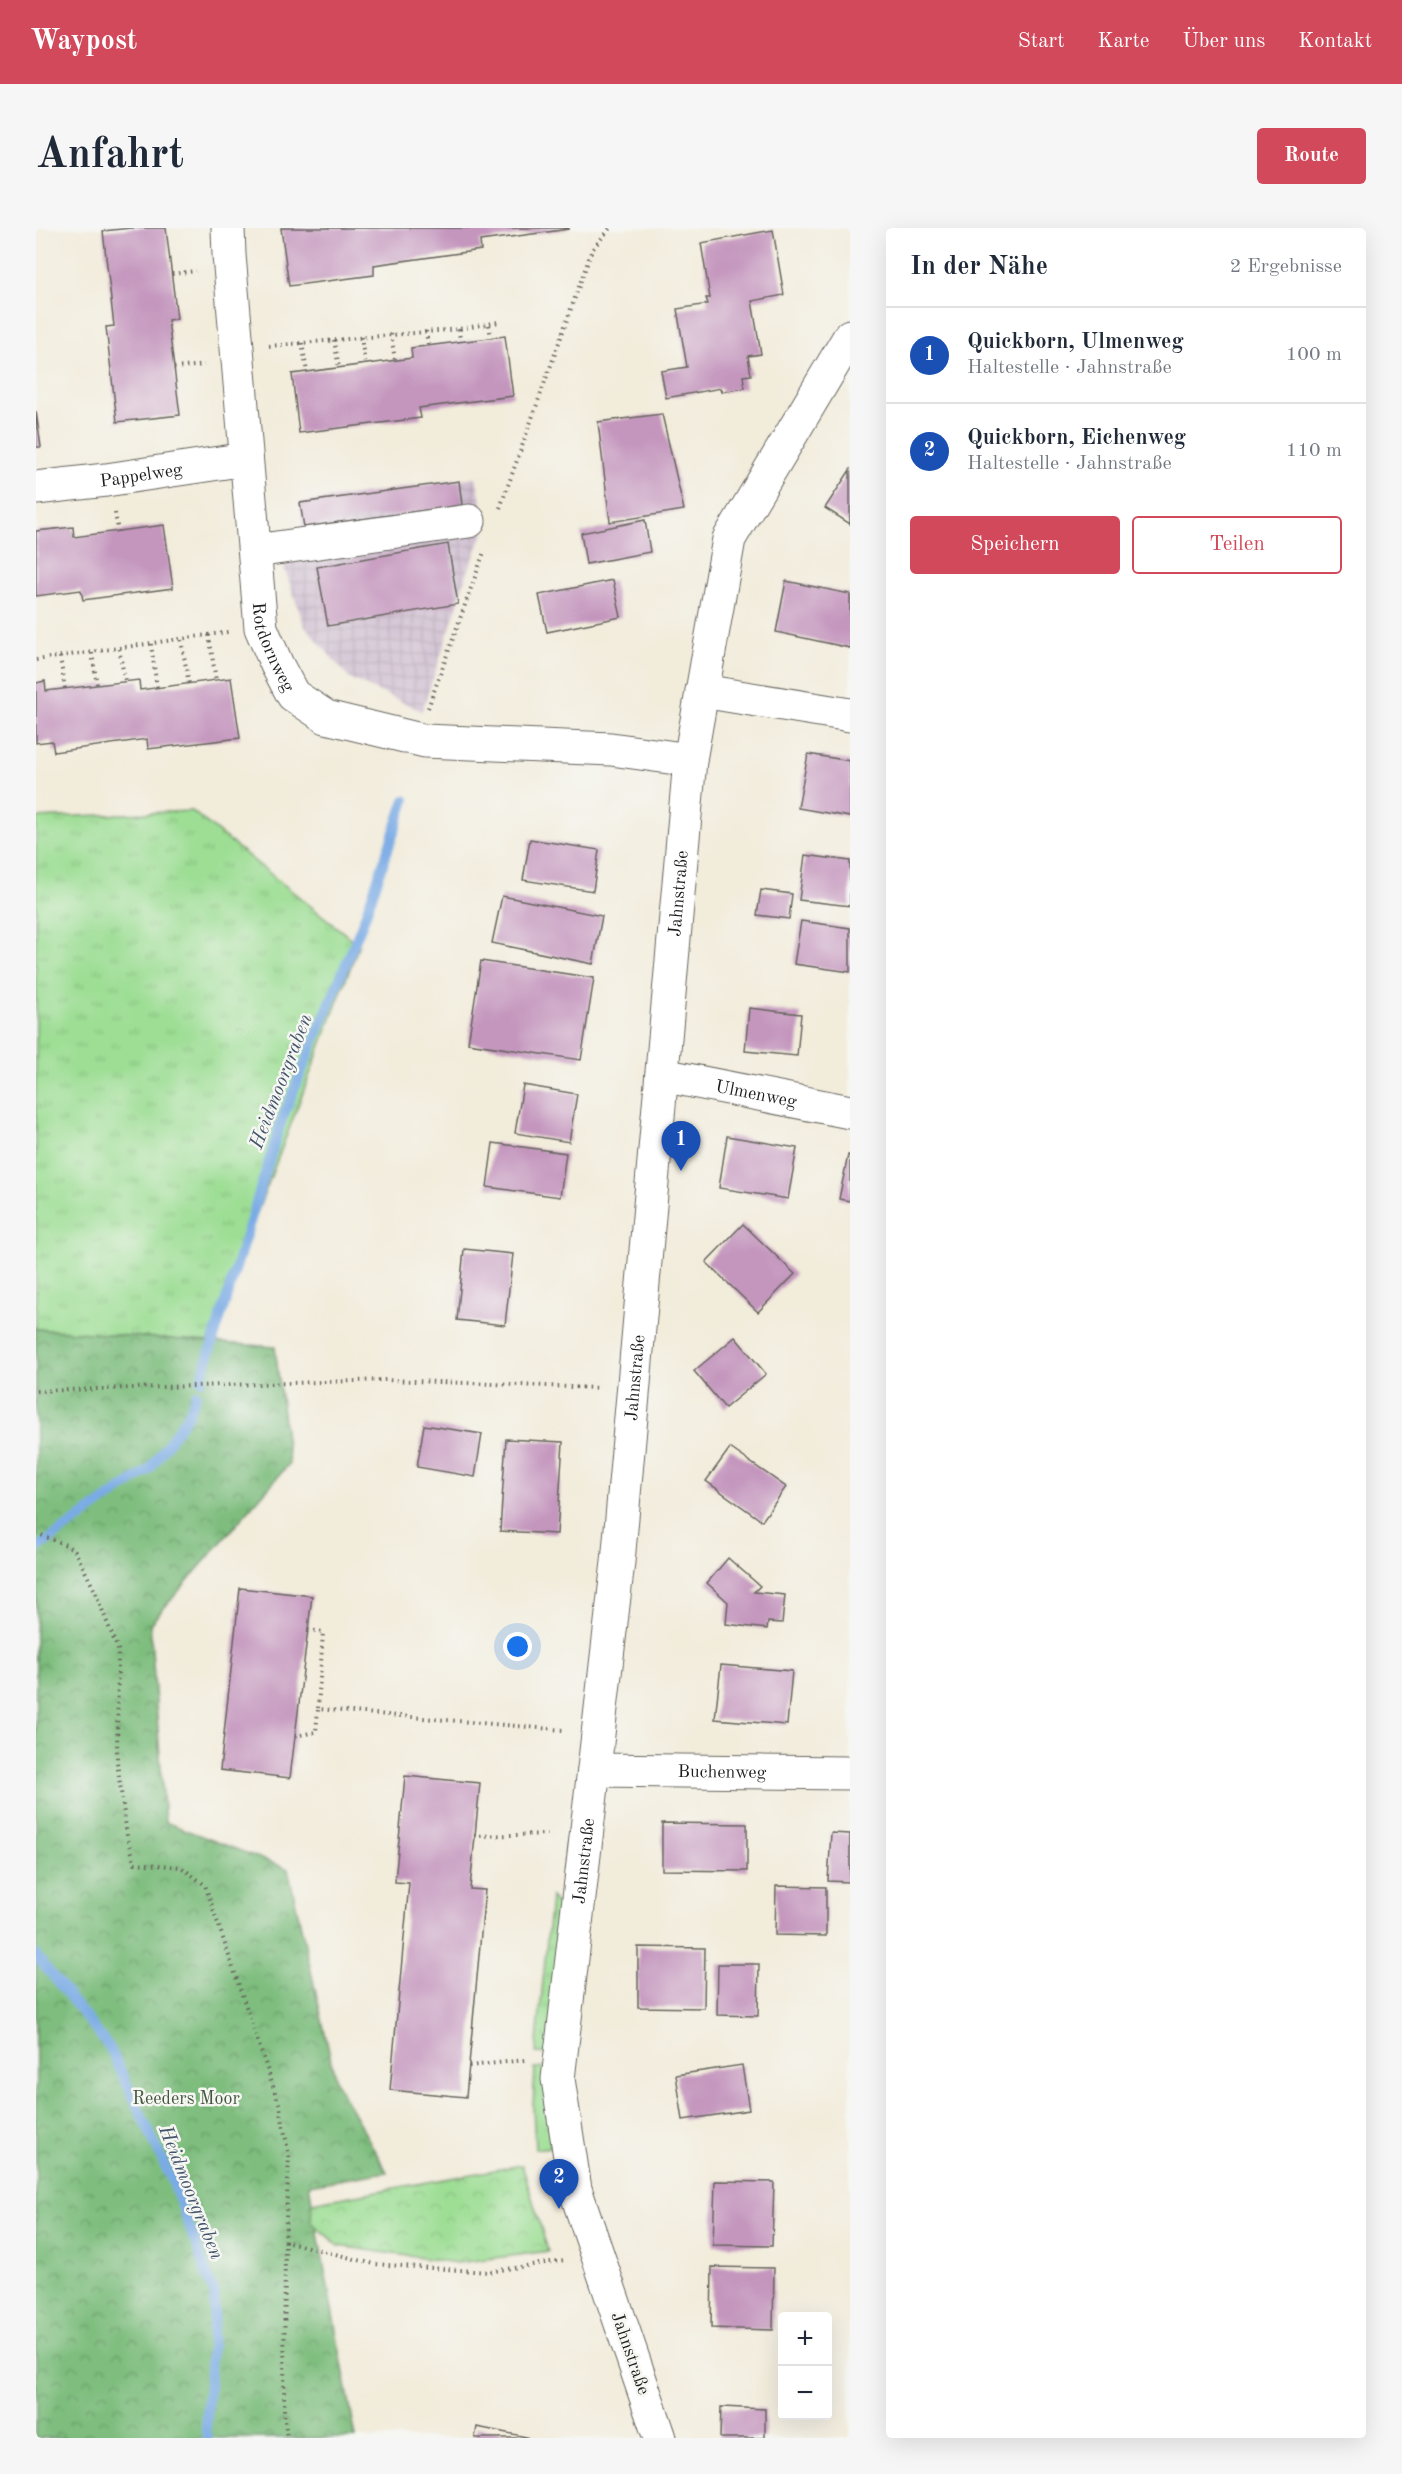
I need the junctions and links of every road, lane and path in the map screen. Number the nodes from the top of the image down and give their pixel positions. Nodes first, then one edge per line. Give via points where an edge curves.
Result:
1 (228, 228) edge
2 (610, 228) edge
3 (499, 322) dead end
4 (489, 325) junction
5 (459, 329) junction
6 (426, 331) junction
7 (391, 334) junction
8 (850, 336) edge
9 (361, 337) junction
10 (491, 338) dead end
11 (334, 340) junction
12 (460, 342) dead end
13 (302, 343) junction
14 (428, 346) dead end
15 (260, 347) dead end
16 (395, 360) dead end
17 (364, 364) dead end
18 (205, 365) dead end
19 (174, 368) dead end
20 (339, 368) dead end
21 (307, 372) dead end
22 (246, 459) junction
23 (36, 488) edge
24 (484, 527) junction
25 (255, 551) junction
26 (239, 630) dead end
27 (209, 635) junction
28 (182, 640) junction
29 (151, 644) junction
30 (119, 649) junction
31 (92, 653) junction
32 (60, 657) junction
33 (36, 660) edge
34 (125, 681) dead end
35 (216, 681) dead end
36 (189, 684) dead end
37 (97, 685) dead end
38 (157, 688) dead end
39 (65, 689) dead end
40 (702, 691) junction
41 (850, 715) edge
42 (418, 739) junction
43 (690, 760) junction
44 (662, 1075) junction
45 (850, 1112) edge
46 (601, 1388) dead end
47 (36, 1391) edge
48 (37, 1533) edge
49 (308, 1630) dead end
50 (318, 1709) junction
51 (563, 1730) dead end
52 (295, 1736) dead end
53 (594, 1770) junction
54 (850, 1773) edge
55 (552, 1834) dead end
56 (474, 1836) dead end
57 (529, 2060) dead end
58 (469, 2066) dead end
59 (285, 2241) junction
60 (597, 2256) junction
61 (287, 2438) edge
62 (660, 2438) edge

1 - 22 street, Rotdornweg
2 - 24 path via 592,250
3 - 4 path
4 - 5 path
4 - 10 path
5 - 6 path
5 - 12 path
6 - 7 path
6 - 14 path
7 - 9 path
7 - 16 path
8 - 40 street, Jahnstraße via 729,539
9 - 11 path
9 - 17 path
11 - 13 path
11 - 20 path
13 - 15 path
13 - 21 path
18 - 19 path
22 - 23 street, Pappelweg
22 - 25 street, Rotdornweg
24 - 25 street via 378,525
24 - 42 path
25 - 42 street, Rotdornweg via 261,628 293,694 326,717
26 - 27 path
27 - 28 path
27 - 35 path
28 - 29 path
28 - 36 path
29 - 30 path
29 - 38 path
30 - 31 path
30 - 34 path
31 - 32 path
31 - 37 path
32 - 33 path
32 - 39 path
40 - 41 street
40 - 43 street, Jahnstraße
42 - 43 street, Rotdornweg via 611,749
43 - 44 street, Jahnstraße
44 - 45 street, Ulmenweg
44 - 53 street, Jahnstraße via 618,1562
46 - 47 path via 386,1380
48 - 59 path via 75,1551 118,1650 117,1762 127,1836 135,1863 181,1868 206,1885 280,2107 289,2156
49 - 50 path via 322,1632
50 - 51 path
50 - 52 path via 316,1732
53 - 54 street, Buchenweg
53 - 60 street, Jahnstraße via 558,2079 575,2189
55 - 56 path
57 - 58 path
59 - 60 path via 374,2264 488,2272
59 - 61 path
60 - 62 street, Jahnstraße

